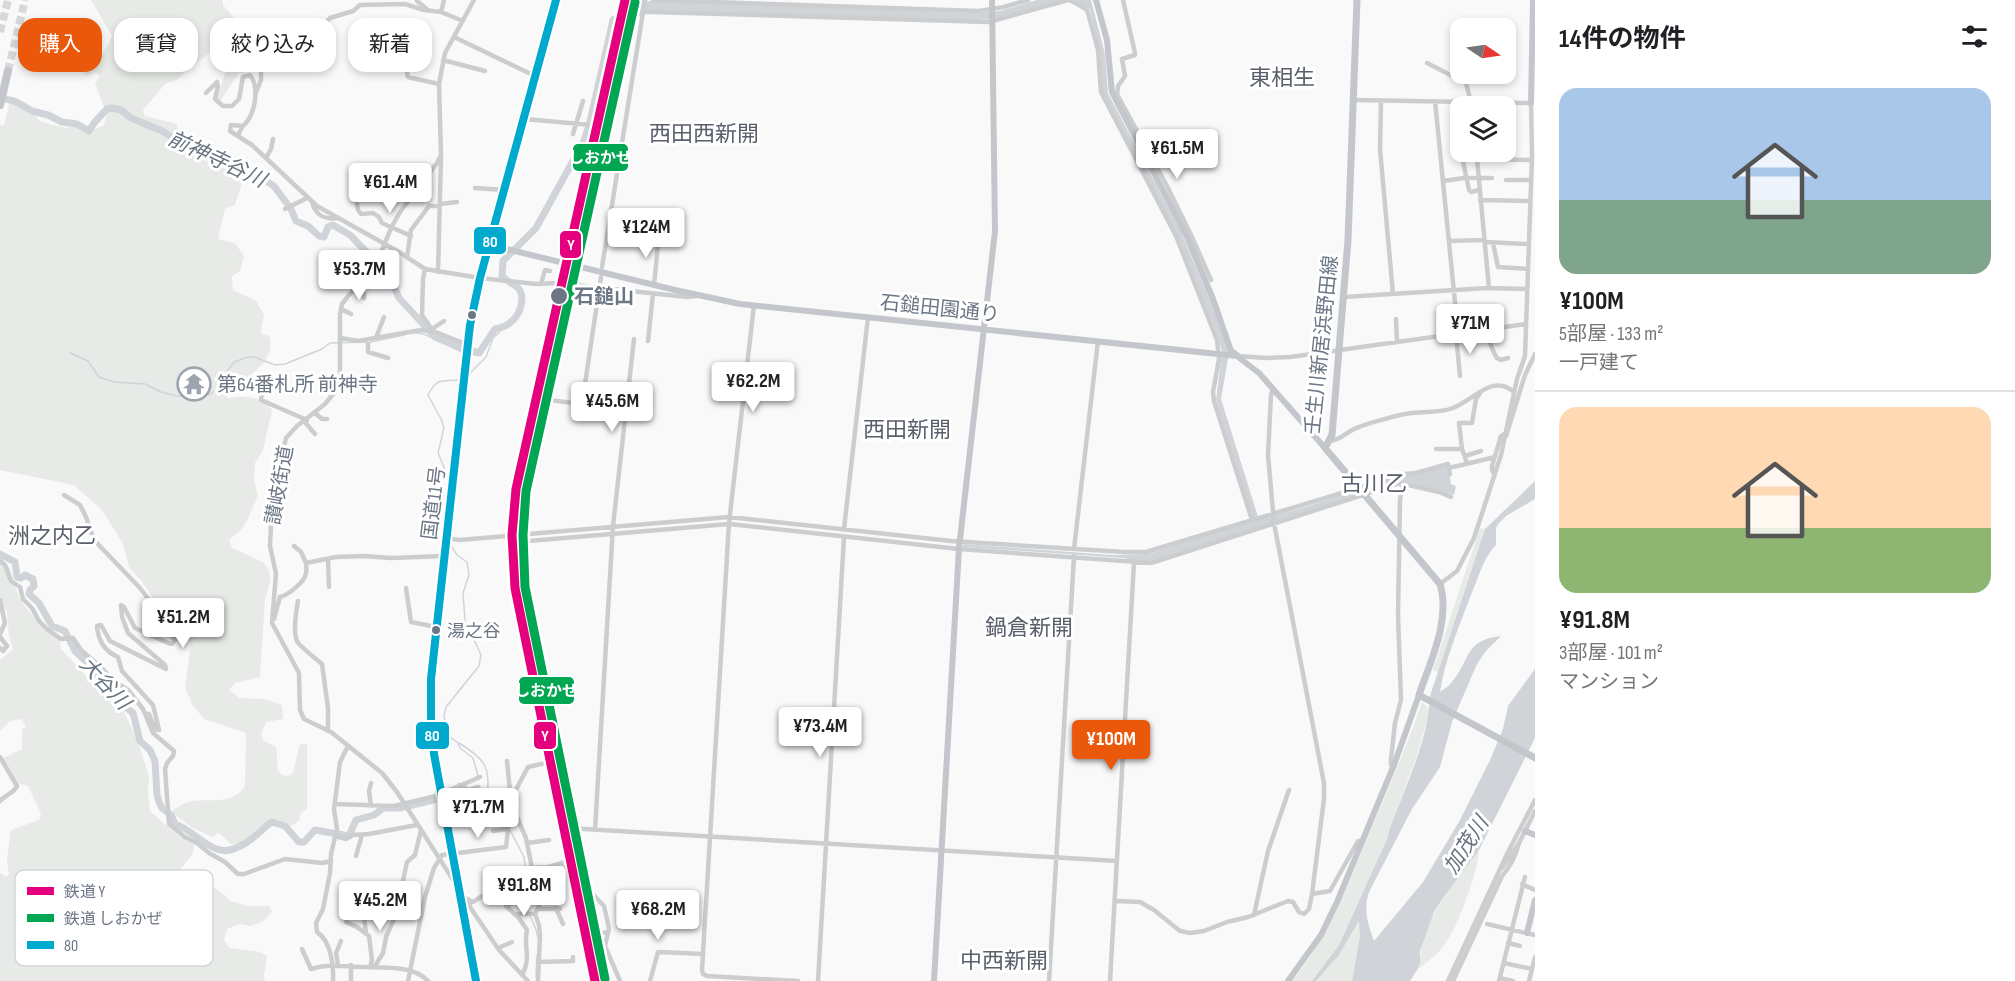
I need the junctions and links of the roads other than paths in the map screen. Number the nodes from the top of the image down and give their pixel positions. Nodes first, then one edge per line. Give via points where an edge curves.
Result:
1 (444, 0) edge
2 (474, 0) edge
3 (556, 0) edge
4 (653, 0) edge
5 (992, 0) edge
6 (1028, 0) edge
7 (1069, 0) edge
8 (1105, 0) edge
9 (1123, 0) edge
10 (1357, 0) edge
11 (1533, 0) edge
12 (417, 1) edge
13 (644, 1) edge
14 (1096, 2) edge
15 (428, 10) junction
16 (992, 10) junction
17 (441, 12) junction
18 (643, 12) junction
19 (627, 14) dead end
20 (463, 21) junction
21 (625, 21) dead end
22 (992, 21) junction
23 (454, 37) junction
24 (443, 60) junction
25 (1427, 63) dead end
26 (8, 71) tunnel mouth
27 (485, 71) dead end
28 (406, 72) edge
29 (536, 76) junction
30 (439, 84) junction
31 (206, 93) dead end
32 (255, 95) junction
33 (1116, 96) junction
34 (1469, 96) edge
35 (1353, 100) junction
36 (1382, 100) junction
37 (583, 101) dead end
38 (1435, 101) junction
39 (1450, 101) edge
40 (1516, 103) edge
41 (1531, 103) junction
42 (0, 105) edge
43 (524, 118) junction
44 (576, 124) junction
45 (592, 125) dead end
46 (243, 126) junction
47 (238, 135) junction
48 (573, 135) dead end
49 (273, 139) dead end
50 (441, 155) junction
51 (1533, 157) edge
52 (266, 158) junction
53 (1516, 158) edge
54 (1463, 162) edge
55 (1477, 162) edge
56 (1467, 178) junction
57 (1478, 178) junction
58 (1492, 178) dead end
59 (1506, 180) dead end
60 (1531, 180) junction
61 (1443, 181) junction
62 (475, 188) dead end
63 (505, 190) junction
64 (1479, 190) junction
65 (1532, 199) edge
66 (309, 200) junction
67 (1480, 200) junction
68 (457, 202) dead end
69 (357, 204) dead end
70 (440, 205) junction
71 (285, 209) dead end
72 (392, 227) junction
73 (1532, 228) edge
74 (659, 235) dead end
75 (411, 236) junction
76 (1449, 241) junction
77 (1485, 241) junction
78 (1493, 243) junction
79 (385, 244) junction
80 (490, 245) junction
81 (1528, 247) junction
82 (1535, 249) edge
83 (407, 257) junction
84 (602, 267) dead end
85 (425, 268) junction
86 (550, 271) dead end
87 (1528, 271) junction
88 (438, 272) junction
89 (1535, 274) edge
90 (601, 277) dead end
91 (480, 278) junction
92 (1211, 280) dead end
93 (541, 284) junction
94 (654, 285) junction
95 (357, 287) junction
96 (599, 288) junction
97 (1489, 288) junction
98 (1527, 289) junction
99 (1454, 290) junction
100 (653, 294) junction
101 (1393, 294) junction
102 (699, 295) junction
103 (1344, 297) junction
104 (364, 298) dead end
105 (754, 305) junction
106 (341, 309) junction
107 (1484, 309) dead end
108 (1527, 309) junction
109 (1535, 310) edge
110 (351, 314) dead end
111 (384, 317) dead end
112 (868, 317) junction
113 (1396, 319) dead end
114 (444, 321) dead end
115 (1527, 324) junction
116 (984, 329) junction
117 (1486, 329) junction
118 (433, 330) junction
119 (1457, 334) junction
120 (376, 338) junction
121 (634, 339) dead end
122 (340, 340) junction
123 (648, 341) dead end
124 (1098, 341) junction
125 (368, 342) junction
126 (1397, 342) junction
127 (468, 345) junction
128 (1340, 350) junction
129 (1219, 353) junction
130 (1535, 354) edge
131 (1237, 356) junction
132 (388, 358) dead end
133 (1508, 358) dead end
134 (264, 376) dead end
135 (1460, 376) dead end
136 (1274, 389) junction
137 (1481, 391) junction
138 (1514, 392) junction
139 (315, 413) junction
140 (327, 419) dead end
141 (306, 420) junction
142 (315, 434) dead end
143 (1504, 434) junction
144 (1330, 441) junction
145 (1503, 442) junction
146 (1325, 448) junction
147 (1436, 449) dead end
148 (1462, 449) junction
149 (1481, 451) dead end
150 (1465, 456) junction
151 (1495, 457) junction
152 (1467, 463) junction
153 (1494, 474) junction
154 (1402, 484) junction
155 (1361, 491) junction
156 (64, 495) dead end
157 (1451, 497) dead end
158 (1274, 514) junction
159 (1252, 520) junction
160 (729, 521) junction
161 (1274, 523) junction
162 (844, 529) junction
163 (613, 530) junction
164 (516, 535) junction
165 (844, 537) junction
166 (1399, 537) junction
167 (446, 538) junction
168 (960, 545) junction
169 (294, 546) dead end
170 (1074, 549) junction
171 (444, 556) junction
172 (1074, 556) junction
173 (328, 559) junction
174 (0, 561) edge
175 (306, 562) junction
176 (1134, 562) junction
177 (1440, 584) junction
178 (329, 587) dead end
179 (406, 588) dead end
180 (0, 600) edge
181 (298, 601) dead end
182 (273, 625) junction
183 (436, 627) junction
184 (0, 636) edge
185 (0, 648) edge
186 (1421, 696) junction
187 (145, 714) junction
188 (328, 731) junction
189 (348, 746) junction
190 (0, 757) edge
191 (1535, 758) edge
192 (554, 761) junction
193 (507, 762) dead end
194 (1394, 767) junction
195 (480, 777) dead end
196 (371, 783) dead end
197 (459, 785) junction
198 (1289, 790) dead end
199 (441, 794) junction
200 (1535, 800) edge
201 (0, 801) edge
202 (511, 801) junction
203 (335, 804) junction
204 (487, 805) junction
205 (371, 806) junction
206 (404, 806) junction
207 (479, 807) dead end
208 (1535, 811) edge
209 (419, 828) junction
210 (568, 828) junction
211 (507, 830) junction
212 (595, 830) junction
213 (493, 831) dead end
214 (1525, 831) junction
215 (362, 835) junction
216 (335, 836) junction
217 (1535, 836) edge
218 (711, 837) junction
219 (549, 840) dead end
220 (1363, 841) junction
221 (527, 843) junction
222 (826, 843) junction
223 (1519, 843) junction
224 (941, 850) junction
225 (453, 854) junction
226 (356, 856) dead end
227 (1056, 857) junction
228 (573, 859) junction
229 (440, 860) junction
230 (331, 861) junction
231 (1117, 861) junction
232 (563, 862) junction
233 (529, 868) junction
234 (1499, 870) junction
235 (1525, 877) dead end
236 (504, 882) junction
237 (459, 883) junction
238 (1522, 884) junction
239 (543, 885) junction
240 (1535, 890) edge
241 (1312, 894) junction
242 (466, 900) junction
243 (1114, 901) junction
244 (1534, 905) edge
245 (536, 911) junction
246 (514, 914) junction
247 (1254, 915) junction
248 (364, 917) dead end
249 (346, 922) dead end
250 (587, 922) dead end
251 (563, 924) dead end
252 (1487, 924) dead end
253 (1512, 929) junction
254 (366, 933) junction
255 (608, 933) junction
256 (1527, 933) junction
257 (1535, 935) edge
258 (341, 941) dead end
259 (512, 942) dead end
260 (1508, 943) junction
261 (1520, 946) dead end
262 (327, 948) junction
263 (338, 948) junction
264 (498, 948) junction
265 (302, 949) dead end
266 (703, 954) junction
267 (573, 957) dead end
268 (1535, 957) edge
269 (538, 962) junction
270 (1504, 963) junction
271 (335, 965) junction
272 (351, 965) junction
273 (372, 967) junction
274 (1532, 969) junction
275 (410, 972) junction
276 (525, 979) edge
277 (1500, 980) edge
278 (333, 981) edge
279 (351, 981) edge
280 (408, 981) edge
281 (428, 981) edge
282 (476, 981) edge
283 (538, 981) edge
284 (620, 981) edge
285 (650, 981) edge
286 (798, 981) edge
287 (818, 981) edge
288 (934, 981) edge
289 (1049, 981) edge
290 (1110, 981) edge
291 (1288, 981) edge
292 (1448, 981) edge
293 (1453, 981) edge
294 (1513, 981) edge
295 (1529, 981) edge

1 - 17 street
2 - 20 street
3 - 29 highway, 国道11号
4 - 16 street
5 - 16 street
6 - 16 street
7 - 22 street
7 - 129 street via 1088,13 1098,50 1101,92 1176,236
8 - 14 street
9 - 33 street via 1135,54 1122,58 1125,74
10 - 35 main road, 壬生川新居浜野田線
11 - 41 street
12 - 15 street
13 - 18 street
13 - 19 street
14 - 33 street via 1107,40 1112,92
15 - 17 street
15 - 32 street via 405,4 369,4 335,15 299,45 272,50 261,64 261,80
16 - 22 street
17 - 20 street
18 - 21 street
18 - 22 street
18 - 84 street
20 - 23 street
22 - 116 street via 995,231
23 - 24 street
23 - 29 street
24 - 27 street
24 - 30 street
25 - 34 street via 1466,83
26 - 42 highway
28 - 30 street via 408,77
29 - 43 highway, 国道11号
30 - 50 street
31 - 32 street via 217,82 215,99 223,106 232,106 239,99 243,77 247,75 252,77
32 - 46 street
33 - 92 street via 1167,186
33 - 131 street via 1187,237 1231,351
35 - 36 street
35 - 103 main road, 壬生川新居浜野田線
36 - 38 street
36 - 101 street via 1380,149
37 - 44 street
38 - 39 street
38 - 61 street
40 - 41 street
41 - 51 street
43 - 44 street
43 - 63 highway, 国道11号
44 - 45 street
44 - 48 street
46 - 47 street
46 - 47 street via 231,125 230,131
47 - 52 street
49 - 52 street
50 - 70 street
50 - 72 street
51 - 53 street
51 - 60 street
52 - 66 street
54 - 56 street
55 - 57 street
56 - 57 street
56 - 61 street
56 - 64 street via 1470,191
57 - 58 street
57 - 64 street
59 - 60 street
60 - 65 street
61 - 76 street
62 - 63 street
63 - 80 highway, 国道11号
64 - 67 street
65 - 67 street
65 - 73 street
66 - 71 street
66 - 79 street
67 - 77 street
68 - 70 street
69 - 72 street via 361,214 373,213
70 - 75 street via 429,206 411,230
70 - 88 street
72 - 75 street
72 - 79 street
73 - 81 street
74 - 94 street
75 - 83 street
76 - 77 street
76 - 99 street
77 - 78 street
77 - 97 street
78 - 81 street
78 - 87 street via 1498,267
79 - 83 street
79 - 95 street via 377,263
80 - 91 highway, 国道11号
80 - 94 street, 石鎚田園通り
81 - 82 street
81 - 87 street
83 - 85 street
85 - 88 street
85 - 118 street via 422,315
86 - 93 street via 544,270
87 - 89 street
87 - 98 street
88 - 91 street
90 - 96 street
91 - 93 street
91 - 127 highway, 国道11号
93 - 96 street
94 - 102 street, 石鎚田園通り
95 - 104 street
95 - 106 street
96 - 100 street
96 - 164 street via 582,404 540,399 519,491
97 - 98 street
97 - 99 street
98 - 108 street
99 - 101 street
99 - 119 street
100 - 102 street
100 - 123 street
101 - 103 street
102 - 105 street, 石鎚田園通り
103 - 128 main road, 壬生川新居浜野田線
105 - 112 street, 石鎚田園通り
105 - 160 street
106 - 110 street
106 - 122 street, 讃岐街道
107 - 117 street
108 - 109 street
108 - 115 street
111 - 120 street
112 - 116 street, 石鎚田園通り
112 - 162 street
113 - 126 street
114 - 118 street
115 - 117 street
115 - 138 street via 1525,356
116 - 124 street, 石鎚田園通り
116 - 168 street
117 - 119 street
117 - 133 street via 1497,358
118 - 120 street
118 - 127 street
119 - 126 street
119 - 135 street
120 - 125 street
121 - 163 street
122 - 125 street
122 - 139 street, 讃岐街道 via 340,380 332,396
124 - 129 street, 石鎚田園通り
124 - 170 street
125 - 132 street via 370,353
126 - 128 street
127 - 167 highway, 国道11号
128 - 131 street via 1278,358
128 - 144 main road, 壬生川新居浜野田線
129 - 131 street, 石鎚田園通り
129 - 159 street via 1214,401
130 - 145 street
131 - 136 street, 石鎚田園通り
134 - 141 street via 261,400
136 - 146 street, 石鎚田園通り
136 - 158 street via 1268,455
137 - 138 street via 1503,385
137 - 144 street via 1447,410 1412,413 1357,427
137 - 148 street via 1472,423 1459,423
138 - 143 street
139 - 140 street
139 - 141 street, 讃岐街道
141 - 142 street
141 - 182 street, 讃岐街道 via 285,441 279,486 272,504 270,546 276,574
143 - 145 street
143 - 151 street
144 - 146 main road, 壬生川新居浜野田線
145 - 153 street
146 - 155 main road, 壬生川新居浜野田線
147 - 148 street
148 - 150 street
149 - 150 street
150 - 152 street
151 - 152 street
151 - 153 street
152 - 155 street via 1450,471 1448,464
153 - 177 street via 1470,546 1457,571
154 - 155 street
154 - 157 street
154 - 166 street
155 - 158 street
155 - 161 street
155 - 166 main road, 壬生川新居浜野田線
156 - 187 street via 80,505 94,540 140,588 175,640 168,643 135,628 121,605 124,628 166,669 110,641 101,625 97,626 104,648 119,659 119,667 153,705 159,730 149,714
158 - 159 street
158 - 161 street
159 - 170 street via 1154,551
160 - 162 street
160 - 163 street
160 - 165 street
160 - 218 street
161 - 176 street via 1156,561
161 - 241 street via 1324,783
162 - 168 street
163 - 164 street
163 - 192 street via 517,542 518,575
163 - 212 street
164 - 167 street
165 - 168 street
165 - 222 street
166 - 177 main road, 壬生川新居浜野田線
166 - 194 street via 1401,700 1390,759
167 - 171 highway, 国道11号
168 - 170 street
168 - 172 street
168 - 224 street
169 - 175 street
171 - 173 street
171 - 183 highway, 国道11号
172 - 176 street
172 - 227 street
173 - 175 street
173 - 178 street
174 - 187 street via 43,626 61,639 73,638 112,680 128,690
175 - 182 street via 302,583 280,597
176 - 231 street
177 - 186 main road via 1443,614
179 - 183 street via 411,622
180 - 184 street via 5,623
181 - 188 street via 296,637 300,646 322,664
182 - 188 street, 讃岐街道 via 299,673 300,710 304,719
183 - 199 highway, 国道11号 via 430,710
184 - 185 street via 7,646 3,651
186 - 191 main road
186 - 194 street
187 - 230 street via 153,733 174,751 165,774 172,828 241,874 285,859
188 - 189 street, 讃岐街道
189 - 203 street via 340,762
189 - 206 street, 讃岐街道 via 382,773
190 - 201 street via 17,786
192 - 202 street via 528,767
192 - 210 street
193 - 202 street
194 - 220 street
195 - 197 street
196 - 205 street
197 - 199 street
197 - 204 street via 469,790 478,787
198 - 247 street via 1268,851
199 - 206 street
199 - 225 highway, 国道11号
200 - 234 street
202 - 211 street
202 - 221 street
203 - 205 street
203 - 216 street
204 - 207 street
204 - 211 street
205 - 206 street
206 - 209 street, 讃岐街道
208 - 214 street
209 - 215 street
209 - 229 street, 讃岐街道
209 - 273 street via 415,855 407,862 383,953
210 - 212 street
210 - 228 street via 576,852
211 - 213 street
211 - 225 street via 505,848
212 - 218 street
214 - 217 street
214 - 223 street
215 - 216 street
215 - 226 street
216 - 230 street
218 - 222 street
218 - 266 street
219 - 221 street
220 - 241 street via 1358,841 1330,891
220 - 291 street via 1330,917
221 - 233 street
222 - 224 street
222 - 287 street
223 - 234 street
223 - 293 street
224 - 227 street
224 - 288 street
225 - 229 street via 442,855
225 - 237 highway, 国道11号
227 - 231 street
227 - 289 street
228 - 232 street
228 - 255 street via 578,879 603,906
229 - 237 street, 讃岐街道
229 - 275 street via 425,897
230 - 262 street via 323,909 316,923
231 - 243 street
232 - 233 street
232 - 239 street via 567,868
233 - 236 street
233 - 239 street via 531,879
234 - 292 street
235 - 238 street
236 - 242 street via 478,899
236 - 246 street via 513,903 506,906
237 - 242 highway, 国道11号
238 - 240 street
238 - 253 street
239 - 245 street
241 - 247 street via 1304,914 1288,901
242 - 264 street
242 - 282 highway, 国道11号
243 - 247 street via 1140,902 1175,928 1190,933
243 - 290 street
244 - 256 street
245 - 246 street
245 - 251 street via 558,909
245 - 269 street via 540,936
246 - 276 street via 527,930
248 - 254 street
249 - 254 street
250 - 255 street via 588,931
252 - 253 street
253 - 256 street
253 - 260 street
254 - 273 street
255 - 284 street via 606,950
256 - 257 street
258 - 263 street
259 - 264 street
260 - 261 street
260 - 270 street
262 - 263 street
262 - 271 street
263 - 271 street
264 - 276 street
265 - 271 street via 311,969
266 - 285 street via 658,952
266 - 286 street via 703,974 707,976
267 - 269 street via 573,961
268 - 274 street
269 - 283 street
270 - 274 street
270 - 277 street
271 - 272 street
271 - 278 street
272 - 273 street
272 - 279 street
273 - 275 street
274 - 295 street
275 - 280 street
275 - 281 street via 419,973
277 - 294 street

